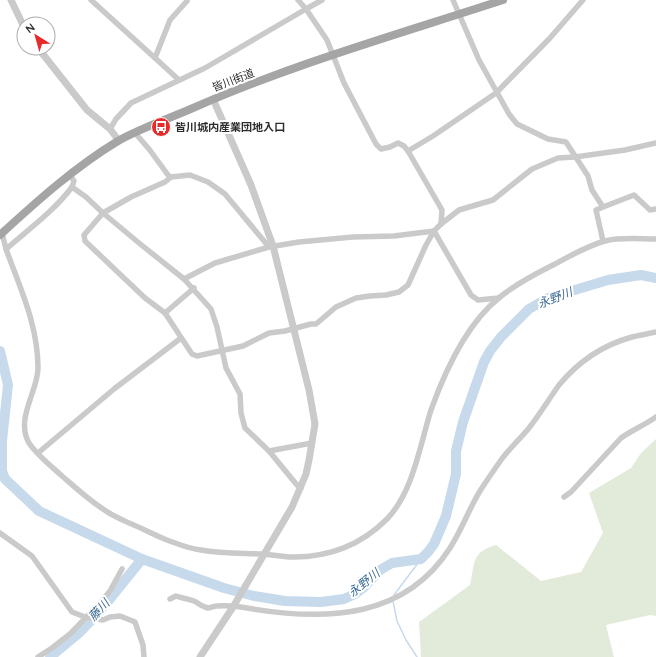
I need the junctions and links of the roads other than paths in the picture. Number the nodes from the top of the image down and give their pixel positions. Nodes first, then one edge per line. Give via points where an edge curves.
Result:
1 (11, 0) edge
2 (91, 0) edge
3 (298, 0) edge
4 (322, 0) edge
5 (453, 0) edge
6 (503, 0) edge
7 (583, 0) edge
8 (186, 2) dead end
9 (306, 9) junction
10 (458, 15) junction
11 (19, 16) edge
12 (44, 56) edge
13 (334, 56) junction
14 (155, 58) junction
15 (179, 80) junction
16 (496, 93) junction
17 (213, 99) junction
18 (110, 129) junction
19 (135, 133) junction
20 (119, 141) junction
21 (656, 143) edge
22 (408, 151) junction
23 (575, 157) junction
24 (70, 175) junction
25 (171, 177) junction
26 (72, 187) junction
27 (603, 207) junction
28 (656, 209) edge
29 (103, 213) junction
30 (441, 224) junction
31 (434, 230) junction
32 (1, 234) edge
33 (656, 239) edge
34 (603, 241) junction
35 (271, 246) junction
36 (6, 249) junction
37 (184, 279) junction
38 (194, 288) junction
39 (499, 298) junction
40 (165, 313) junction
41 (294, 328) junction
42 (656, 332) edge
43 (181, 338) junction
44 (222, 351) junction
45 (656, 417) edge
46 (312, 444) junction
47 (269, 451) junction
48 (38, 453) junction
49 (301, 488) junction
50 (564, 497) dead end
51 (0, 533) edge
52 (263, 557) junction
53 (122, 569) dead end
54 (170, 599) dead end
55 (234, 605) junction
56 (85, 617) junction
57 (38, 657) edge
58 (144, 657) edge
59 (200, 657) edge

1 - 11 street
2 - 14 street
3 - 9 street
4 - 9 street
5 - 10 street
6 - 10 main road, 皆川街道
7 - 16 street
8 - 14 street via 170,20
9 - 13 street via 327,40
9 - 15 street via 205,68
10 - 13 main road, 皆川街道
10 - 16 street
12 - 18 street via 87,110
13 - 17 main road, 皆川街道
13 - 22 street via 344,83 376,144 381,149 398,143
14 - 15 street
15 - 18 street via 131,103
16 - 22 street
16 - 23 street via 517,124 548,140 566,142
17 - 19 main road, 皆川街道
17 - 35 street via 251,185
18 - 20 street
19 - 20 main road, 皆川街道
19 - 25 street
20 - 24 main road, 皆川街道
21 - 23 street
22 - 30 street via 442,210
23 - 27 street via 588,176 592,190
23 - 30 street via 558,158 532,169 494,200 459,210
24 - 26 street via 74,181
24 - 32 main road, 皆川街道
25 - 29 street
25 - 35 street via 190,175 208,182 225,194
26 - 29 street
26 - 36 street via 45,216
27 - 28 street via 634,195 650,210
27 - 34 street via 596,210
29 - 37 street
29 - 40 street via 84,235 85,241 145,298
30 - 31 street
31 - 35 street via 394,236 353,237
31 - 39 street via 471,295 478,300
31 - 41 street via 408,285 399,292 356,298 336,307 316,324
32 - 36 street
33 - 34 street
34 - 39 street via 534,275
35 - 37 street via 215,263
35 - 41 street
36 - 48 street via 27,305 36,339 38,371 25,425 29,442
37 - 38 street
38 - 40 street
38 - 44 street via 211,309
39 - 52 street via 470,329 443,380 413,472 395,510 386,520 359,541 334,552 306,557
40 - 43 street
41 - 44 street via 269,333 243,346
41 - 46 street via 315,424
42 - 55 street via 604,348 569,374 529,428 501,460 480,491 444,557 417,584 388,602 351,612 276,613
43 - 44 street via 192,354 197,356
43 - 48 street
44 - 47 street via 226,368 240,394 245,428
45 - 50 street via 621,438
46 - 47 street
46 - 49 street
47 - 49 street
48 - 52 street via 80,492 107,512 155,535 200,550
49 - 52 street
51 - 56 street via 32,556 67,607
52 - 55 street
53 - 56 street via 110,591
54 - 55 street via 176,596 208,608
55 - 59 street
56 - 57 street via 70,634
56 - 58 street via 103,620 120,616 135,622 143,645

